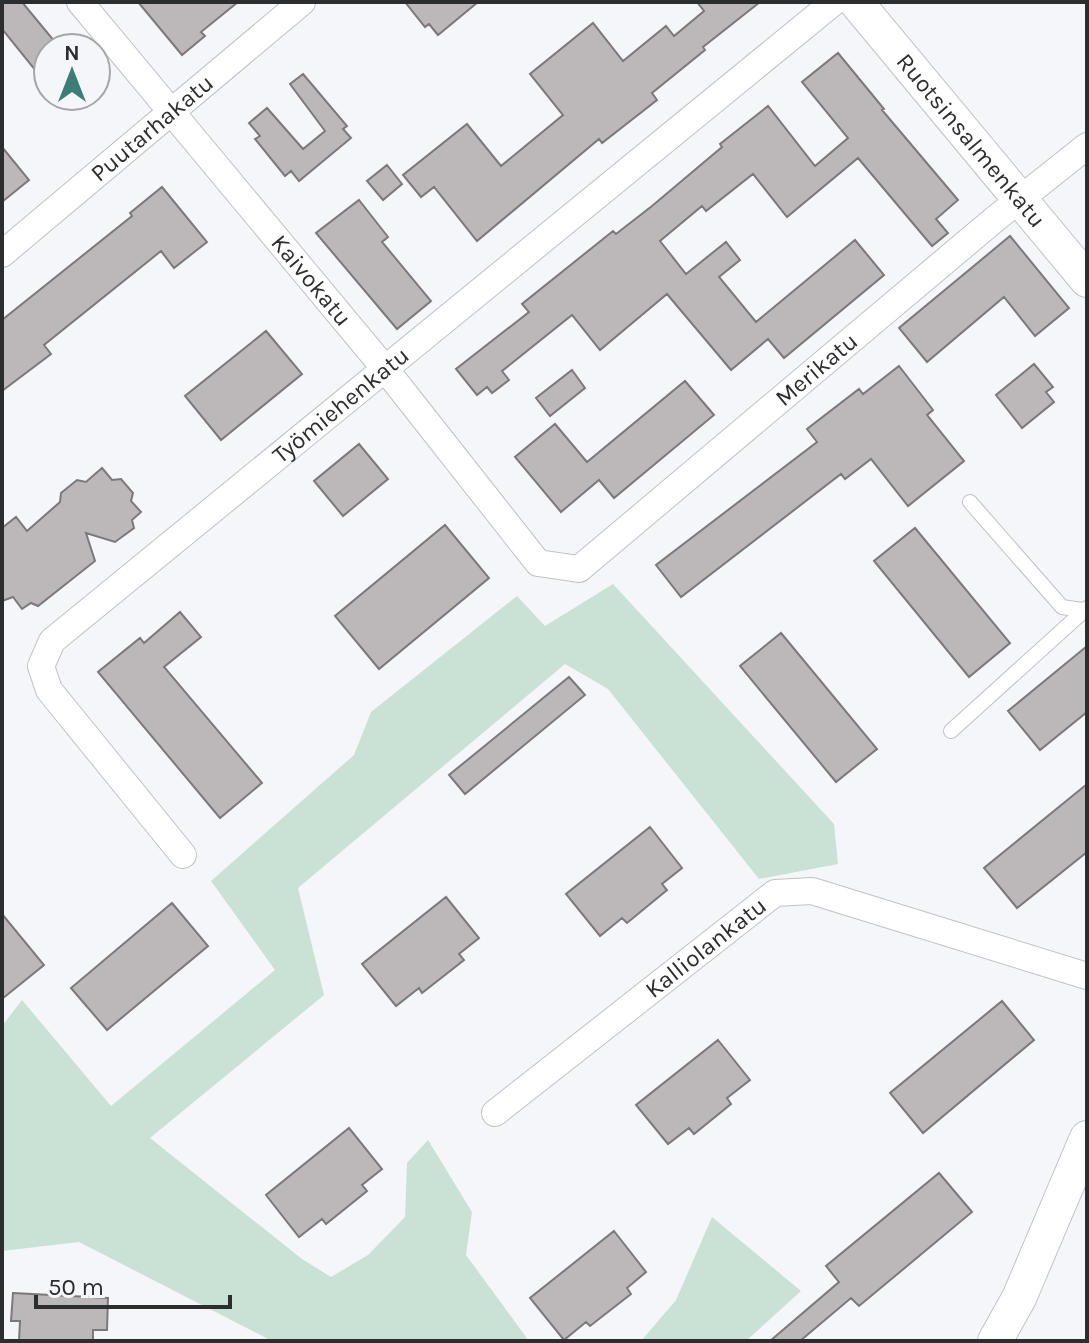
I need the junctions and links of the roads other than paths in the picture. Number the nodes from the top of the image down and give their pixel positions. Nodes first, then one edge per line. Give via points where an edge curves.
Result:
1 (80, 2) edge
2 (302, 2) edge
3 (834, 2) edge
4 (856, 2) edge
5 (170, 112) junction
6 (1087, 146) edge
7 (1019, 199) junction
8 (2, 254) edge
9 (1087, 280) edge
10 (386, 370) junction
11 (970, 502) dead end
12 (538, 563) joint
13 (1085, 609) edge
14 (951, 731) dead end
15 (183, 855) dead end
16 (1087, 976) edge
17 (495, 1113) dead end
18 (1087, 1138) edge
19 (995, 1341) edge

1 - 5 street, Kaivokatu
2 - 5 street, Puutarhakatu
3 - 10 street, Työmiehenkatu
4 - 7 street, Ruotsinsalmenkatu
5 - 8 street, Puutarhakatu
5 - 10 street, Kaivokatu
6 - 7 street, Merikatu
7 - 9 street, Ruotsinsalmenkatu
7 - 12 street, Merikatu via 579,569
10 - 12 street, Kaivokatu
10 - 15 street, Työmiehenkatu via 52,641 41,666 49,690
11 - 13 lane via 1062,607
13 - 14 lane
16 - 17 street, Kalliolankatu via 812,891 775,893
18 - 19 street via 1019,1298

